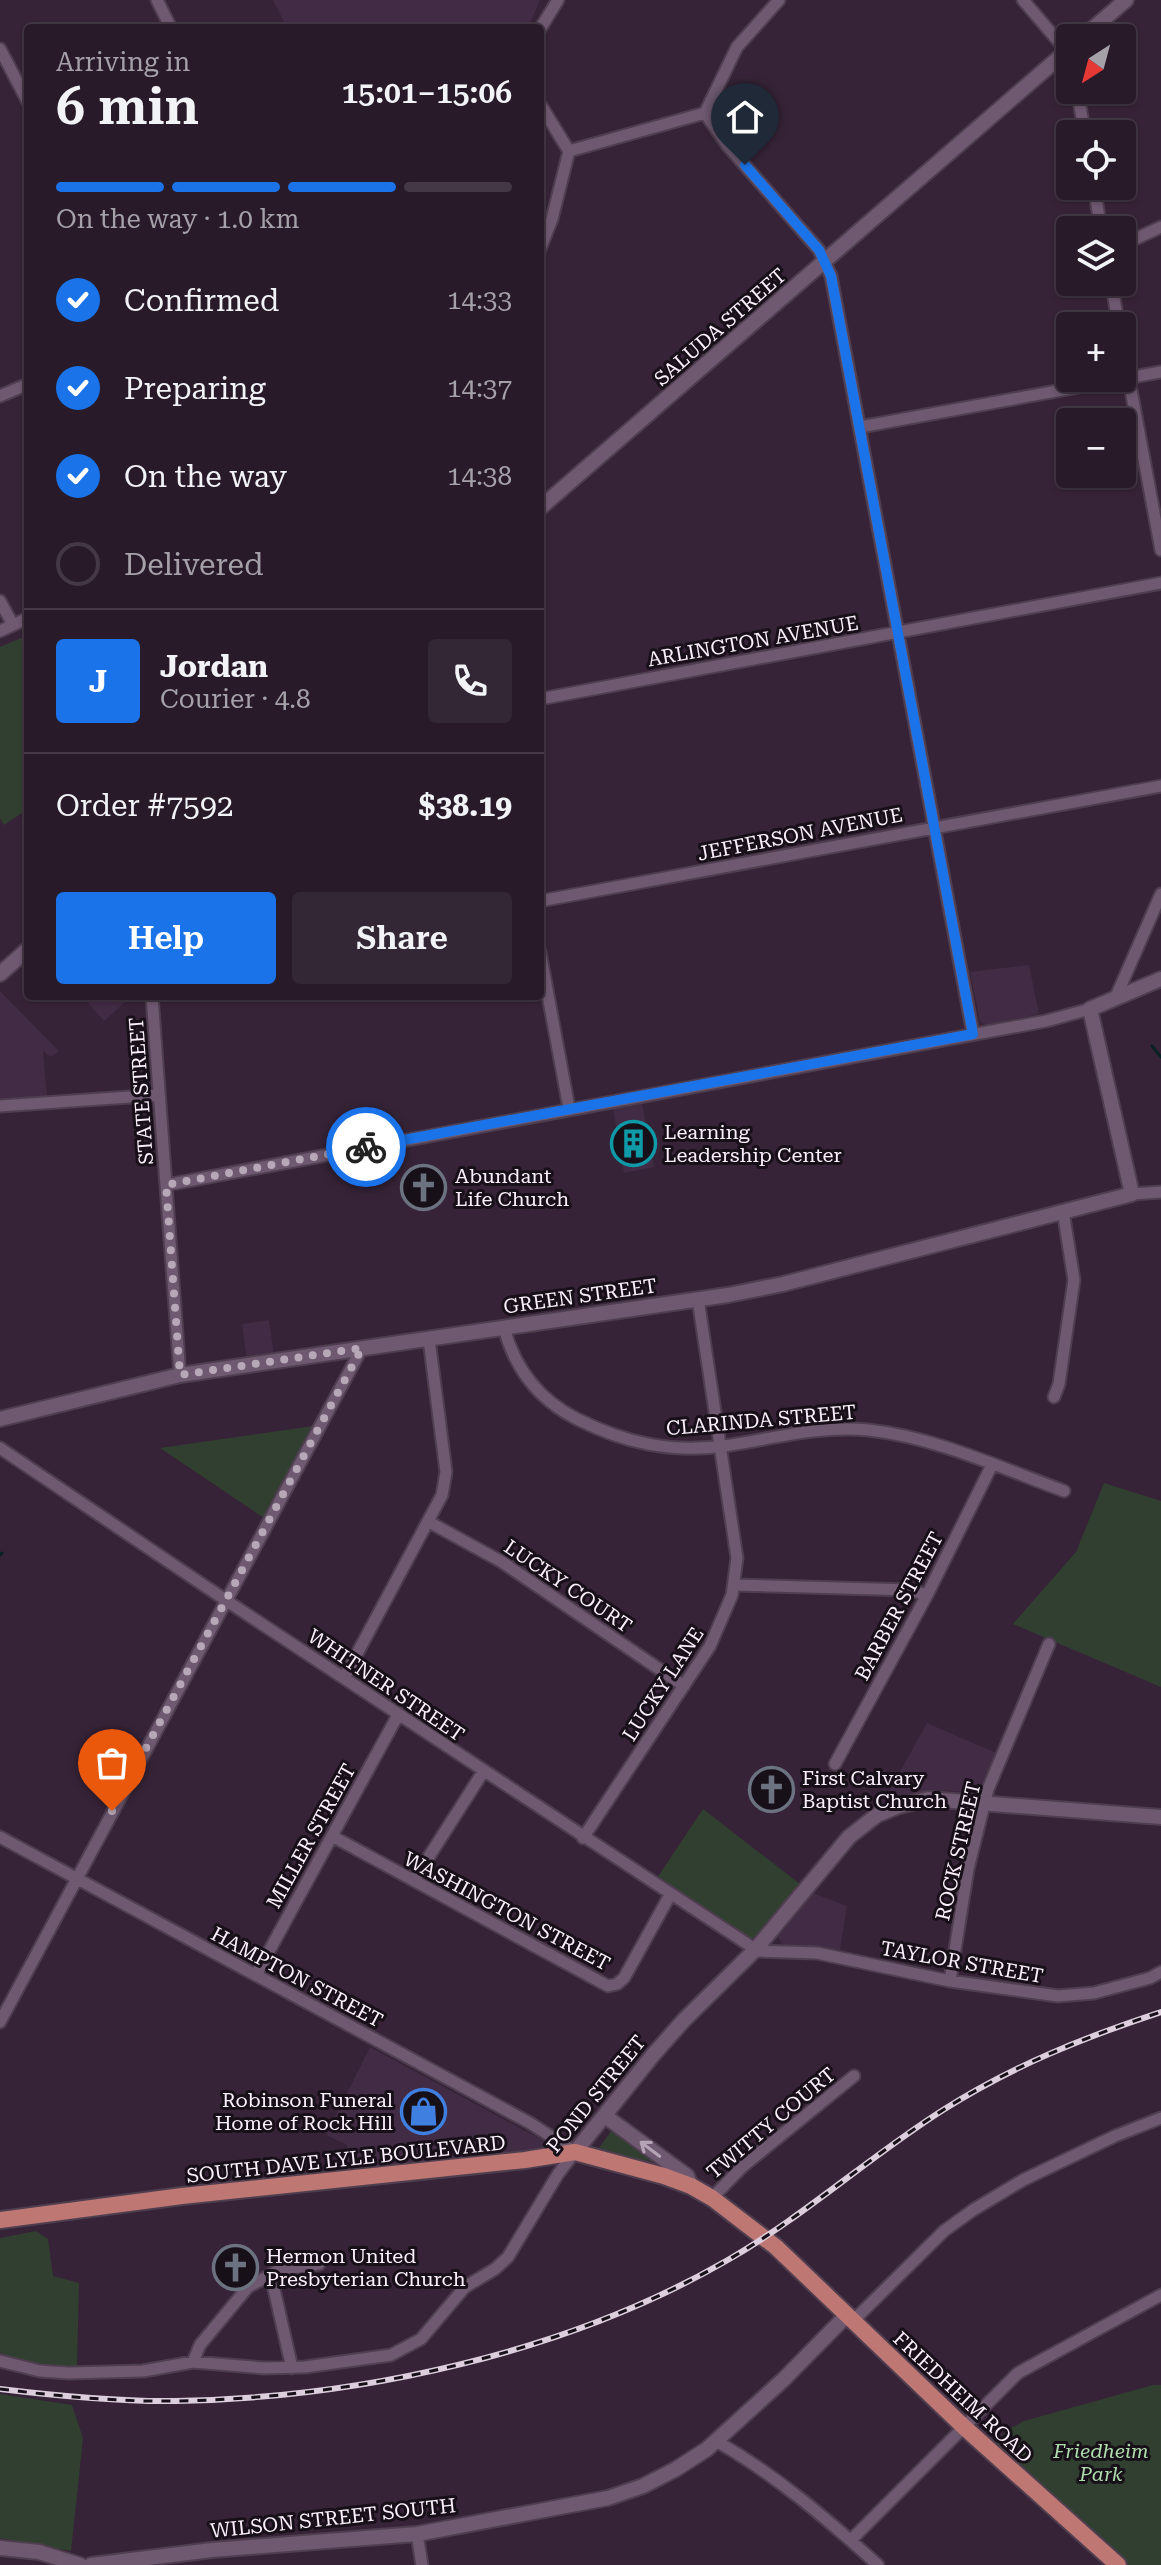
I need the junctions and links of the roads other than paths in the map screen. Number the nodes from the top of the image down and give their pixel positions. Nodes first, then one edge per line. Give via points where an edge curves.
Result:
1 (157, 0) edge
2 (558, 0) edge
3 (779, 0) edge
4 (1023, 0) edge
5 (1126, 0) edge
6 (169, 24) edge
7 (543, 24) edge
8 (1098, 24) edge
9 (1056, 37) edge
10 (0, 49) edge
11 (1056, 63) edge
12 (24, 94) edge
13 (544, 110) edge
14 (705, 113) junction
15 (569, 151) junction
16 (1161, 227) edge
17 (544, 239) edge
18 (1136, 239) edge
19 (826, 262) junction
20 (1161, 372) edge
21 (1136, 377) edge
22 (24, 386) edge
23 (1056, 391) edge
24 (1132, 392) edge
25 (0, 396) edge
26 (860, 427) junction
27 (544, 505) edge
28 (1161, 550) edge
29 (1161, 583) edge
30 (0, 601) edge
31 (24, 620) edge
32 (13, 625) junction
33 (0, 631) edge
34 (898, 633) junction
35 (544, 698) edge
36 (1161, 786) edge
37 (933, 828) junction
38 (1161, 894) edge
39 (544, 900) edge
40 (24, 953) edge
41 (0, 974) edge
42 (544, 974) edge
43 (1161, 979) edge
44 (1115, 999) junction
45 (152, 1000) edge
46 (1090, 1009) junction
47 (973, 1034) junction
48 (158, 1095) junction
49 (0, 1106) edge
50 (569, 1108) junction
51 (166, 1185) junction
52 (1161, 1192) edge
53 (1132, 1194) junction
54 (1063, 1211) junction
55 (698, 1299) junction
56 (504, 1328) junction
57 (429, 1339) junction
58 (362, 1348) junction
59 (180, 1375) junction
60 (1054, 1397) dead end
61 (0, 1419) edge
62 (722, 1446) junction
63 (0, 1448) edge
64 (992, 1465) junction
65 (1064, 1491) dead end
66 (429, 1522) junction
67 (734, 1585) junction
68 (927, 1595) junction
69 (225, 1601) junction
70 (1049, 1644) dead end
71 (344, 1678) junction
72 (684, 1686) junction
73 (398, 1715) junction
74 (835, 1764) dead end
75 (483, 1772) junction
76 (985, 1803) junction
77 (1161, 1817) edge
78 (332, 1836) junction
79 (0, 1837) edge
80 (583, 1838) junction
81 (76, 1878) junction
82 (414, 1880) junction
83 (670, 1895) junction
84 (755, 1950) junction
85 (1161, 1972) edge
86 (256, 1975) junction
87 (950, 1981) junction
88 (0, 2022) edge
89 (854, 2076) dead end
90 (605, 2116) junction
91 (1161, 2118) edge
92 (575, 2152) junction
93 (691, 2186) junction
94 (712, 2198) junction
95 (0, 2207) edge
96 (42, 2215) junction
97 (0, 2220) edge
98 (319, 2264) dead end
99 (274, 2289) dead end
100 (1161, 2295) edge
101 (850, 2318) junction
102 (0, 2361) edge
103 (193, 2362) junction
104 (292, 2368) junction
105 (964, 2427) junction
106 (716, 2441) junction
107 (417, 2534) junction
108 (851, 2540) junction
109 (0, 2548) edge
110 (876, 2564) edge
111 (80, 2565) edge
112 (91, 2565) edge
113 (422, 2565) edge
114 (1118, 2565) edge

1 - 6 street
2 - 7 street
3 - 14 street via 737,47
4 - 9 street
5 - 8 street
10 - 12 street
11 - 19 street, SALUDA STREET
13 - 15 street
14 - 15 street
14 - 19 street
15 - 17 street
16 - 18 street
19 - 26 street
19 - 27 street, SALUDA STREET
20 - 21 street
22 - 25 street
23 - 26 street
24 - 28 street
26 - 34 street
29 - 34 street, ARLINGTON AVENUE
30 - 32 street
31 - 32 street
32 - 33 street
34 - 35 street, ARLINGTON AVENUE
34 - 37 street
36 - 37 street, JEFFERSON AVENUE
37 - 39 street, JEFFERSON AVENUE
37 - 47 street
38 - 44 street
40 - 41 street
42 - 50 street
43 - 44 street
44 - 46 street
45 - 48 street, STATE STREET
46 - 47 street
46 - 53 street
47 - 50 street
48 - 49 street
48 - 51 street, STATE STREET
50 - 51 street
51 - 59 street, STATE STREET
52 - 53 street, GREEN STREET
53 - 54 street, GREEN STREET
54 - 55 street, GREEN STREET via 783,1284
54 - 60 street via 1074,1280
55 - 56 street, GREEN STREET
55 - 62 street, LUCKY LANE
56 - 57 street, GREEN STREET
56 - 62 street, CLARINDA STREET via 531,1384 570,1416 636,1443
57 - 58 street, GREEN STREET
57 - 66 street via 446,1472
58 - 59 street, GREEN STREET
58 - 69 street
59 - 61 street, GREEN STREET
62 - 64 street, CLARINDA STREET via 849,1428 902,1434
62 - 67 street, LUCKY LANE via 736,1538
63 - 69 street, WHITNER STREET
64 - 65 street, CLARINDA STREET
64 - 68 street, BARBER STREET
66 - 71 street
66 - 72 street, LUCKY COURT via 502,1562
67 - 68 street via 910,1590
67 - 72 street, LUCKY LANE via 719,1630
68 - 74 street, BARBER STREET
69 - 71 street, WHITNER STREET
69 - 81 street
70 - 76 street, ROCK STREET
71 - 73 street, WHITNER STREET
72 - 80 street, LUCKY LANE
73 - 75 street, WHITNER STREET
73 - 78 street, MILLER STREET
75 - 80 street, WHITNER STREET
75 - 82 street
76 - 77 street, POND STREET
76 - 84 street, POND STREET via 928,1799 877,1815 842,1844
76 - 87 street, ROCK STREET
78 - 82 street, WASHINGTON STREET
78 - 86 street, MILLER STREET
79 - 81 street, HAMPTON STREET
80 - 83 street, WHITNER STREET
81 - 86 street, HAMPTON STREET
81 - 88 street
82 - 83 street, WASHINGTON STREET via 608,1986 624,1978
83 - 84 street, WHITNER STREET
84 - 87 street, TAYLOR STREET via 817,1953
84 - 90 street, POND STREET via 684,2020
85 - 87 street, TAYLOR STREET via 1078,1996
86 - 92 street, HAMPTON STREET
89 - 94 street, TWITTY COURT
90 - 92 street, POND STREET
93 -> 90 street via 687,2176
91 - 101 street via 1023,2180 973,2210
92 - 93 main road, SOUTH DAVE LYLE BOULEVARD
92 - 96 main road, SOUTH DAVE LYLE BOULEVARD
92 - 104 street, POND STREET via 508,2257 458,2293 430,2331 405,2349 376,2359
93 - 94 main road, SOUTH DAVE LYLE BOULEVARD
94 - 101 main road, FRIEDHEIM ROAD via 764,2236
95 - 96 main road
96 - 97 main road, SOUTH DAVE LYLE BOULEVARD
98 - 103 street via 279,2270 248,2287 200,2345
99 - 104 street
100 - 105 street via 1025,2368
101 - 105 main road, FRIEDHEIM ROAD
101 - 106 street, WILSON STREET SOUTH
102 - 103 street, POND STREET via 64,2373 143,2371
103 - 104 street, POND STREET
105 - 108 street
105 - 114 main road, FRIEDHEIM ROAD
106 - 107 street, WILSON STREET SOUTH via 676,2469 608,2498
106 - 108 street via 756,2463
107 - 112 street, WILSON STREET SOUTH
107 - 113 street
108 - 110 street
109 - 111 street via 39,2552

